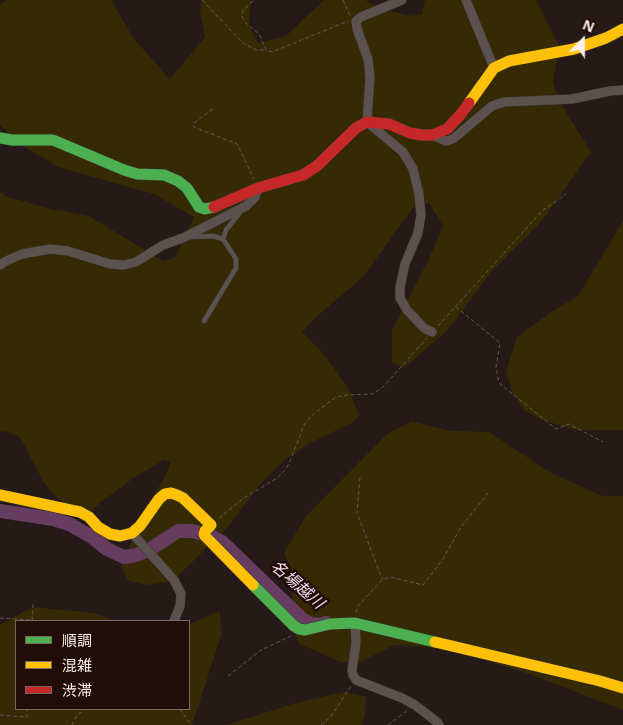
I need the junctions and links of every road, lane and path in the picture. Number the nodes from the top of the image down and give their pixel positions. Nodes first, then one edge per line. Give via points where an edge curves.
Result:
1 (202, 0) edge
2 (343, 0) edge
3 (402, 0) edge
4 (466, 0) edge
5 (253, 1) dead end
6 (356, 21) junction
7 (623, 29) edge
8 (266, 50) junction
9 (494, 68) junction
10 (623, 90) edge
11 (213, 109) dead end
12 (367, 122) junction
13 (432, 135) junction
14 (0, 138) edge
15 (258, 188) junction
16 (566, 194) dead end
17 (246, 206) junction
18 (183, 238) junction
19 (223, 239) junction
20 (0, 265) edge
21 (456, 306) junction
22 (204, 321) dead end
23 (432, 332) junction
24 (604, 442) dead end
25 (360, 478) dead end
26 (488, 494) dead end
27 (0, 495) edge
28 (208, 528) junction
29 (132, 533) junction
30 (382, 580) junction
31 (33, 604) dead end
32 (0, 618) edge
33 (355, 619) junction
34 (32, 620) edge
35 (174, 620) edge
36 (299, 629) junction
37 (228, 676) dead end
38 (356, 680) junction
39 (623, 688) edge
40 (415, 705) junction
41 (27, 710) edge
42 (84, 710) edge
43 (181, 710) edge
44 (0, 716) edge
45 (72, 725) edge
46 (191, 725) edge
47 (321, 725) edge
48 (388, 725) edge
49 (439, 725) edge

1 - 8 path via 243,42 256,50
2 - 6 path
3 - 6 street
4 - 9 street
5 - 8 path via 243,10 242,16 259,34
6 - 8 path via 272,52
6 - 12 street via 370,77
7 - 9 street via 574,49
9 - 13 street via 461,114 446,129
10 - 13 street via 572,99 504,102 492,106 453,139 446,141
11 - 15 path via 194,123 194,127 236,144
12 - 13 street
12 - 15 street via 356,128 317,166
12 - 23 street via 403,152 413,169 421,215 418,233 405,264 400,298 407,310
14 - 15 street via 53,140 124,170 164,175 178,180 199,207 205,209
15 - 17 street
16 - 21 path via 542,211
17 - 18 street
17 - 19 lane via 226,230
18 - 19 lane via 212,236
18 - 20 street via 124,265 50,249 22,254
19 - 22 lane via 236,259 236,268
21 - 23 path
21 - 24 path via 500,343 496,367 499,383 556,429 568,424
23 - 28 path via 382,388 372,394 336,397 312,416 304,425 286,469
25 - 30 path via 357,513
26 - 30 path via 461,527 443,559 423,584 390,576
27 - 29 street via 80,512 110,534
28 - 29 street via 183,498 171,493 158,499
28 - 36 street via 204,536
29 - 35 street via 174,580 182,594
30 - 33 path via 358,606
31 - 34 path
32 - 34 path
33 - 36 street
33 - 38 street via 352,670
33 - 39 street
36 - 37 path via 293,636 261,650
38 - 40 street
38 - 47 path via 332,715
40 - 48 path
40 - 49 street
41 - 44 path via 27,717
42 - 45 path via 77,715
43 - 46 path

